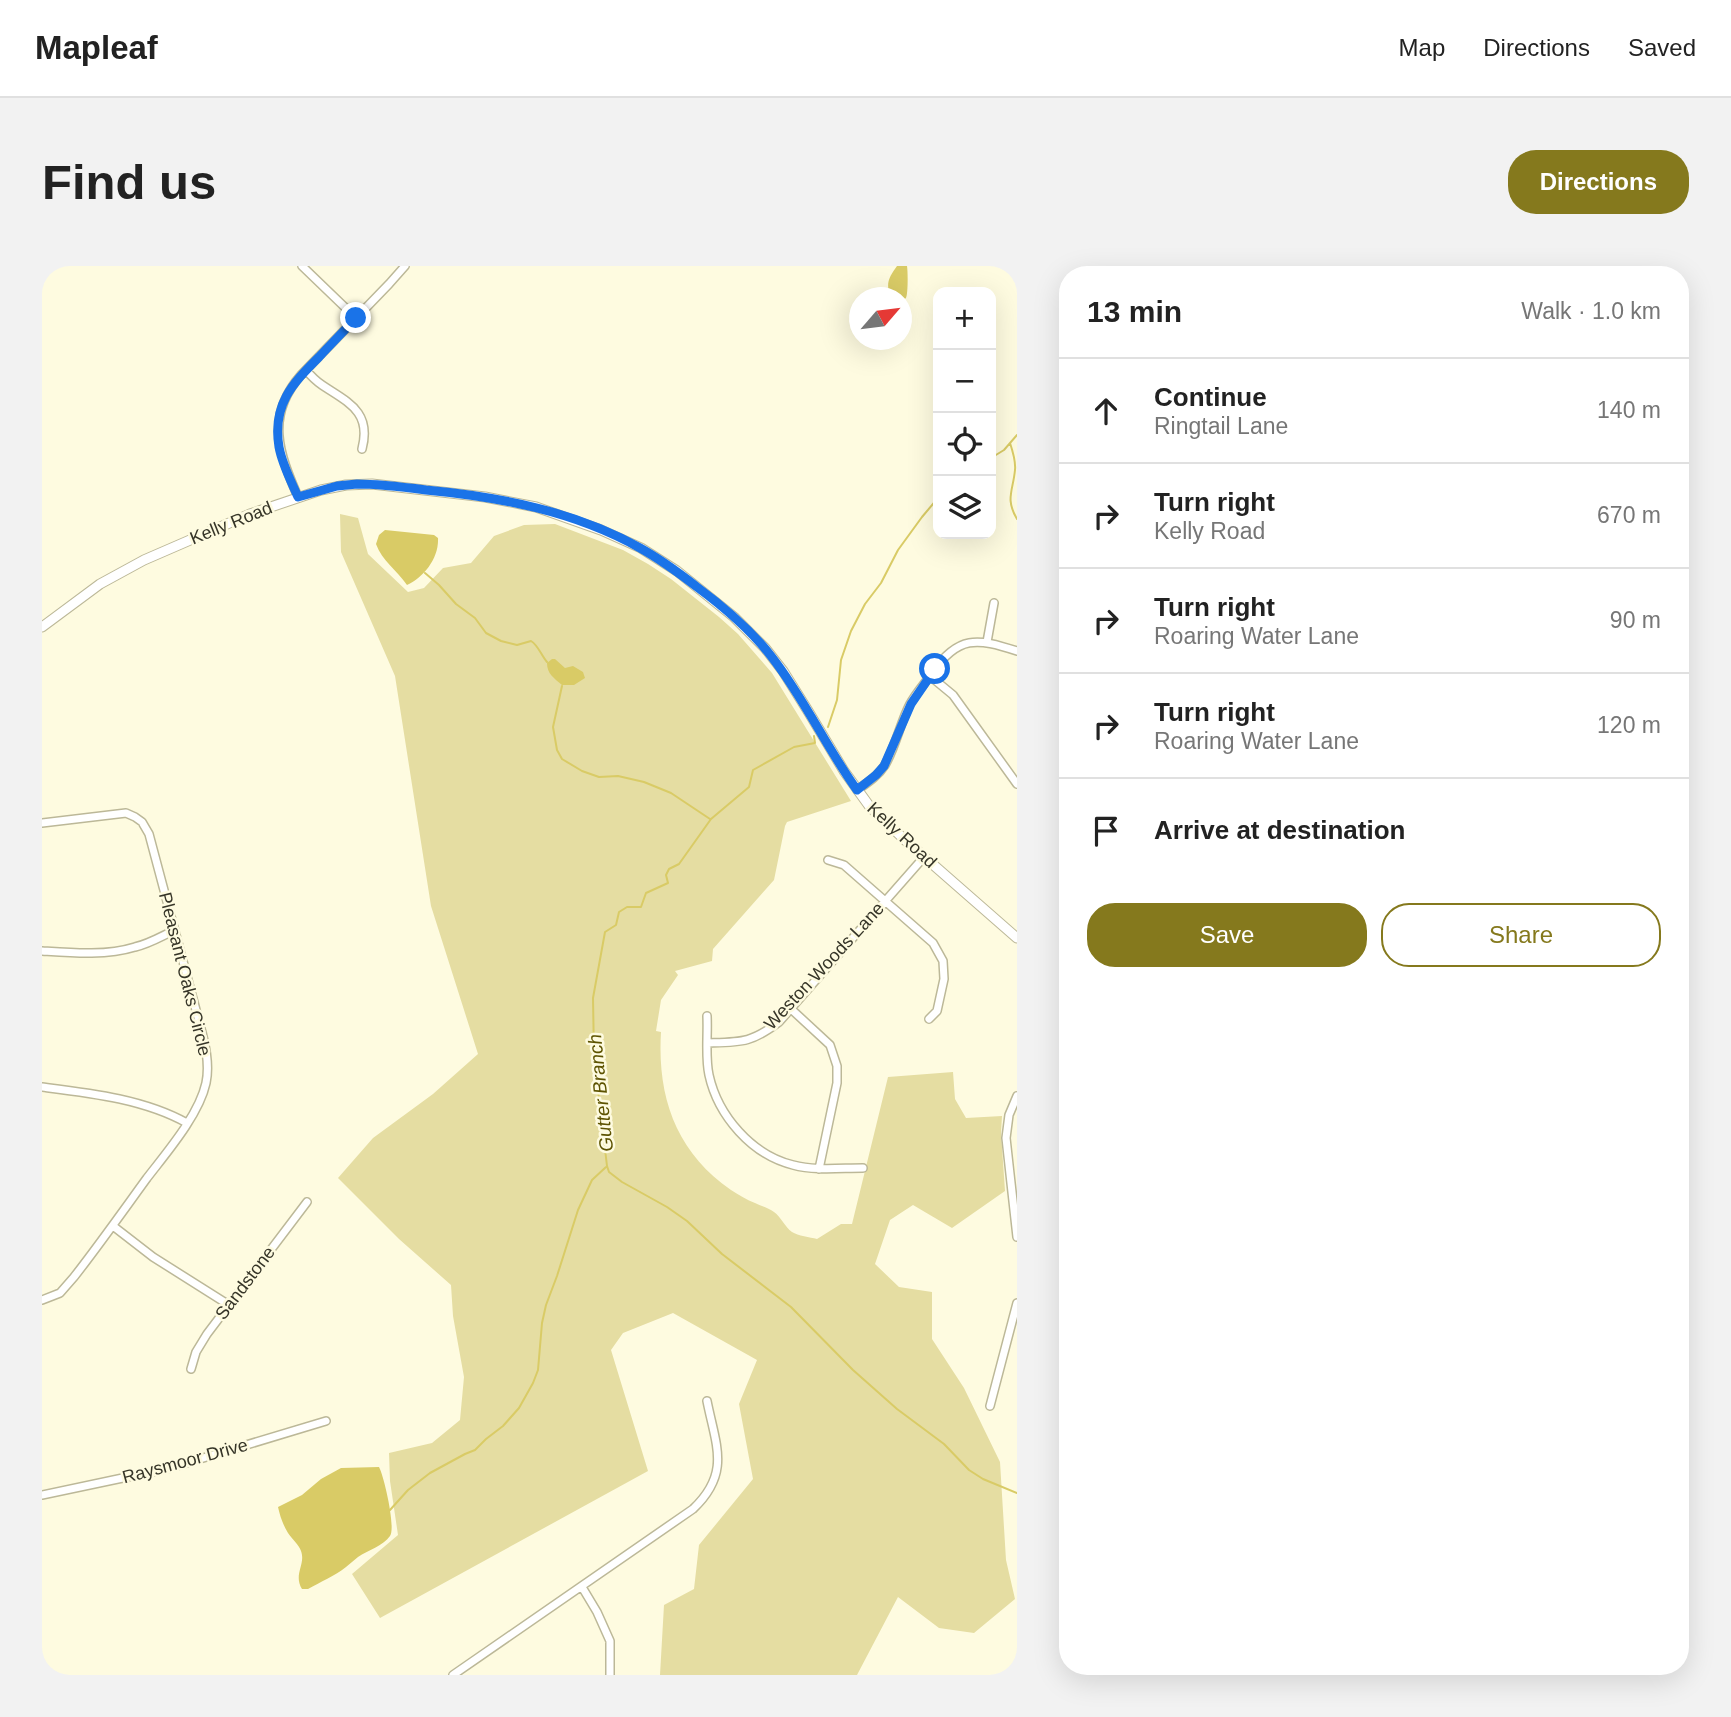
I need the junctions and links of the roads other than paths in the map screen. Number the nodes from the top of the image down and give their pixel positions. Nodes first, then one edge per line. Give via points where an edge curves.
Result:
1 (302, 266) edge
2 (405, 266) edge
3 (356, 318) junction
4 (306, 370) junction
5 (362, 449) dead end
6 (298, 497) junction
7 (995, 603) dead end
8 (42, 627) edge
9 (987, 642) junction
10 (1017, 651) edge
11 (930, 676) junction
12 (1017, 784) edge
13 (857, 790) junction
14 (42, 823) edge
15 (924, 857) junction
16 (828, 859) dead end
17 (885, 901) junction
18 (175, 930) junction
19 (1017, 938) edge
20 (42, 951) edge
21 (790, 1008) junction
22 (707, 1016) dead end
23 (929, 1019) dead end
24 (708, 1043) junction
25 (42, 1087) edge
26 (1017, 1096) edge
27 (187, 1123) junction
28 (863, 1168) dead end
29 (819, 1169) junction
30 (307, 1202) dead end
31 (113, 1226) junction
32 (1017, 1237) edge
33 (42, 1300) edge
34 (1017, 1303) edge
35 (229, 1305) junction
36 (191, 1369) dead end
37 (707, 1401) dead end
38 (990, 1406) dead end
39 (326, 1421) dead end
40 (42, 1495) edge
41 (582, 1587) junction
42 (453, 1675) edge
43 (610, 1675) edge

1 - 3 street
2 - 3 street
3 - 4 street
4 - 5 street via 358,412 364,433
4 - 6 street via 287,394 278,430 283,460
6 - 8 street, Kelly Road via 132,565
6 - 13 street, Kelly Road via 357,484 485,497 546,510 640,548 711,597 765,648
7 - 9 street
9 - 10 street
9 - 11 street via 951,650
11 - 12 street via 953,695
11 - 13 street via 911,704 884,766
13 - 15 street, Kelly Road via 883,821
14 - 18 street, Pleasant Oaks Circle via 115,813 142,822
15 - 17 street, Weston Woods Lane
15 - 19 street, Kelly Road
16 - 17 street via 844,865
17 - 21 street, Weston Woods Lane
17 - 23 street via 933,943 943,961 937,1010
18 - 20 street via 120,951
18 - 27 street, Pleasant Oaks Circle via 207,1059 203,1093
21 - 24 street, Weston Woods Lane via 761,1035
21 - 29 street via 830,1045 837,1066
22 - 24 street
24 - 29 street via 711,1083 734,1128 760,1151 792,1165
25 - 27 street via 122,1100
26 - 32 street via 1006,1138
27 - 31 street, Pleasant Oaks Circle
28 - 29 street
30 - 35 street, Sandstone
31 - 33 street, Pleasant Oaks Circle via 66,1287
31 - 35 street
34 - 38 street
35 - 36 street, Sandstone via 196,1352
37 - 41 street via 718,1463 709,1490 693,1509
39 - 40 street, Raysmoor Drive via 170,1468
41 - 42 street
41 - 43 street via 610,1641

